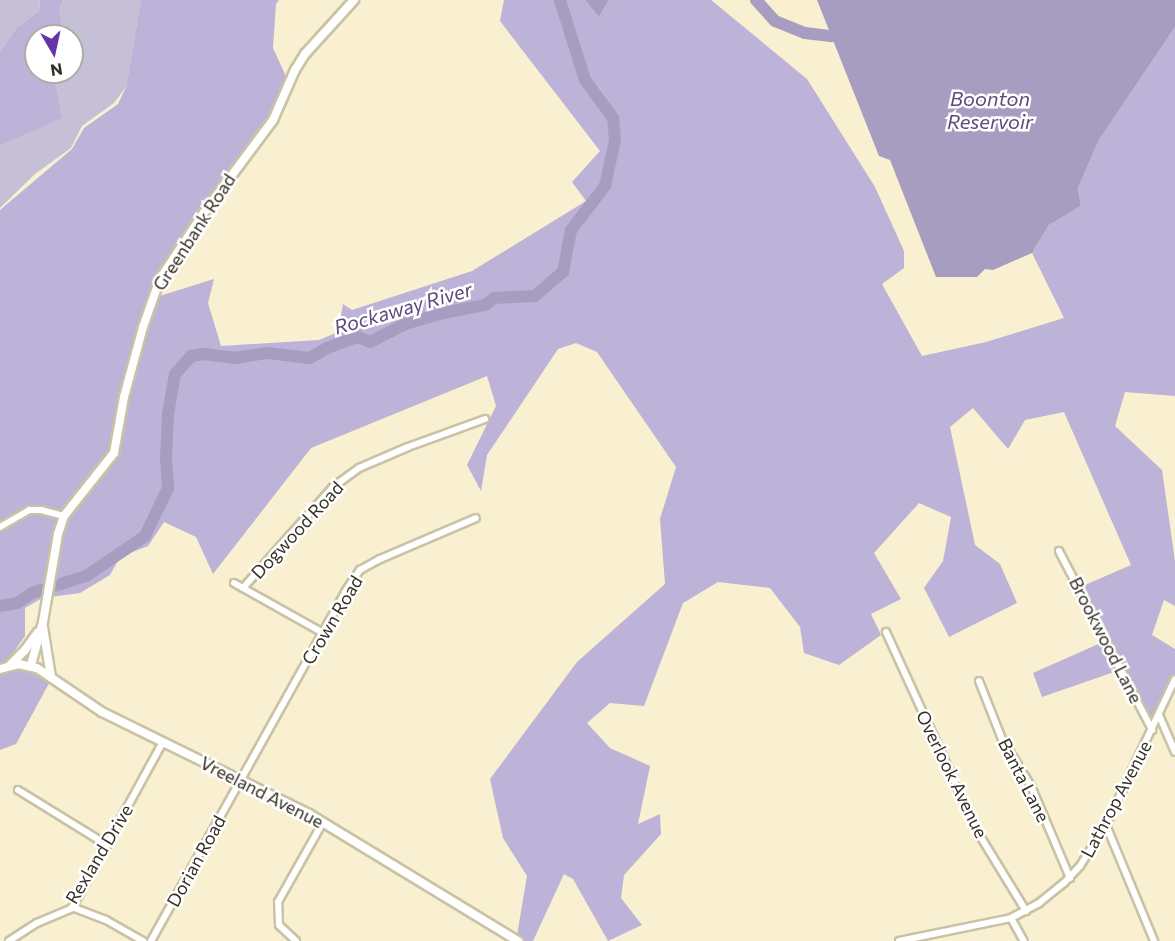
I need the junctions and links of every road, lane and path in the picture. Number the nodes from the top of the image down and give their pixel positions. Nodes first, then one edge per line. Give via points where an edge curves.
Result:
1 (354, 0) edge
2 (485, 419) dead end
3 (64, 516) junction
4 (476, 519) dead end
5 (0, 527) edge
6 (1059, 551) dead end
7 (234, 583) dead end
8 (243, 588) junction
9 (43, 622) junction
10 (886, 632) dead end
11 (322, 633) junction
12 (31, 665) junction
13 (9, 666) junction
14 (0, 669) edge
15 (51, 677) junction
16 (1175, 679) edge
17 (979, 681) dead end
18 (1159, 715) junction
19 (1152, 730) junction
20 (164, 742) junction
21 (1175, 752) edge
22 (242, 780) junction
23 (18, 790) dead end
24 (323, 822) junction
25 (1106, 825) junction
26 (107, 845) junction
27 (1070, 878) junction
28 (72, 907) junction
29 (1026, 911) junction
30 (1011, 918) junction
31 (918, 939) edge
32 (9, 941) edge
33 (143, 941) edge
34 (151, 941) edge
35 (296, 941) edge
36 (518, 941) edge
37 (899, 941) edge
38 (1024, 941) edge
39 (1155, 941) edge

1 - 3 street, Greenbank Road via 305,54 273,120 160,279 124,397 114,453
2 - 8 street, Dogwood Road via 359,468 333,487
3 - 5 street via 29,510
3 - 9 street, Greenbank Road
4 - 11 street, Crown Road via 360,570
6 - 19 street, Brookwood Lane
7 - 8 street
8 - 11 street
9 - 12 street, Greenbank Road
9 - 13 street, Greenbank Road via 26,650
9 - 15 street, Greenbank Road
10 - 29 street, Overlook Avenue via 977,831
11 - 22 street, Crown Road
12 - 13 street
12 - 15 street, Vreeland Avenue
13 - 14 street
15 - 20 street, Vreeland Avenue via 85,702
16 - 18 street, Lathrop Avenue
17 - 27 street, Banta Lane via 1002,739 1030,786
18 - 19 street, Lathrop Avenue
18 - 21 street
19 - 25 street, Lathrop Avenue
20 - 22 street, Vreeland Avenue
20 - 26 street, Rexland Drive
22 - 24 street, Vreeland Avenue
22 - 34 street, Dorian Road
23 - 26 street
24 - 35 street via 278,902 279,925
24 - 36 street, Vreeland Avenue
25 - 27 street, Lathrop Avenue
25 - 39 street
26 - 28 street, Rexland Drive
27 - 29 street, Lathrop Avenue
28 - 32 street, Rexland Drive
28 - 33 street
29 - 30 street, Lathrop Avenue
30 - 31 street, Lathrop Avenue
30 - 38 street
31 - 37 street, Lathrop Avenue

